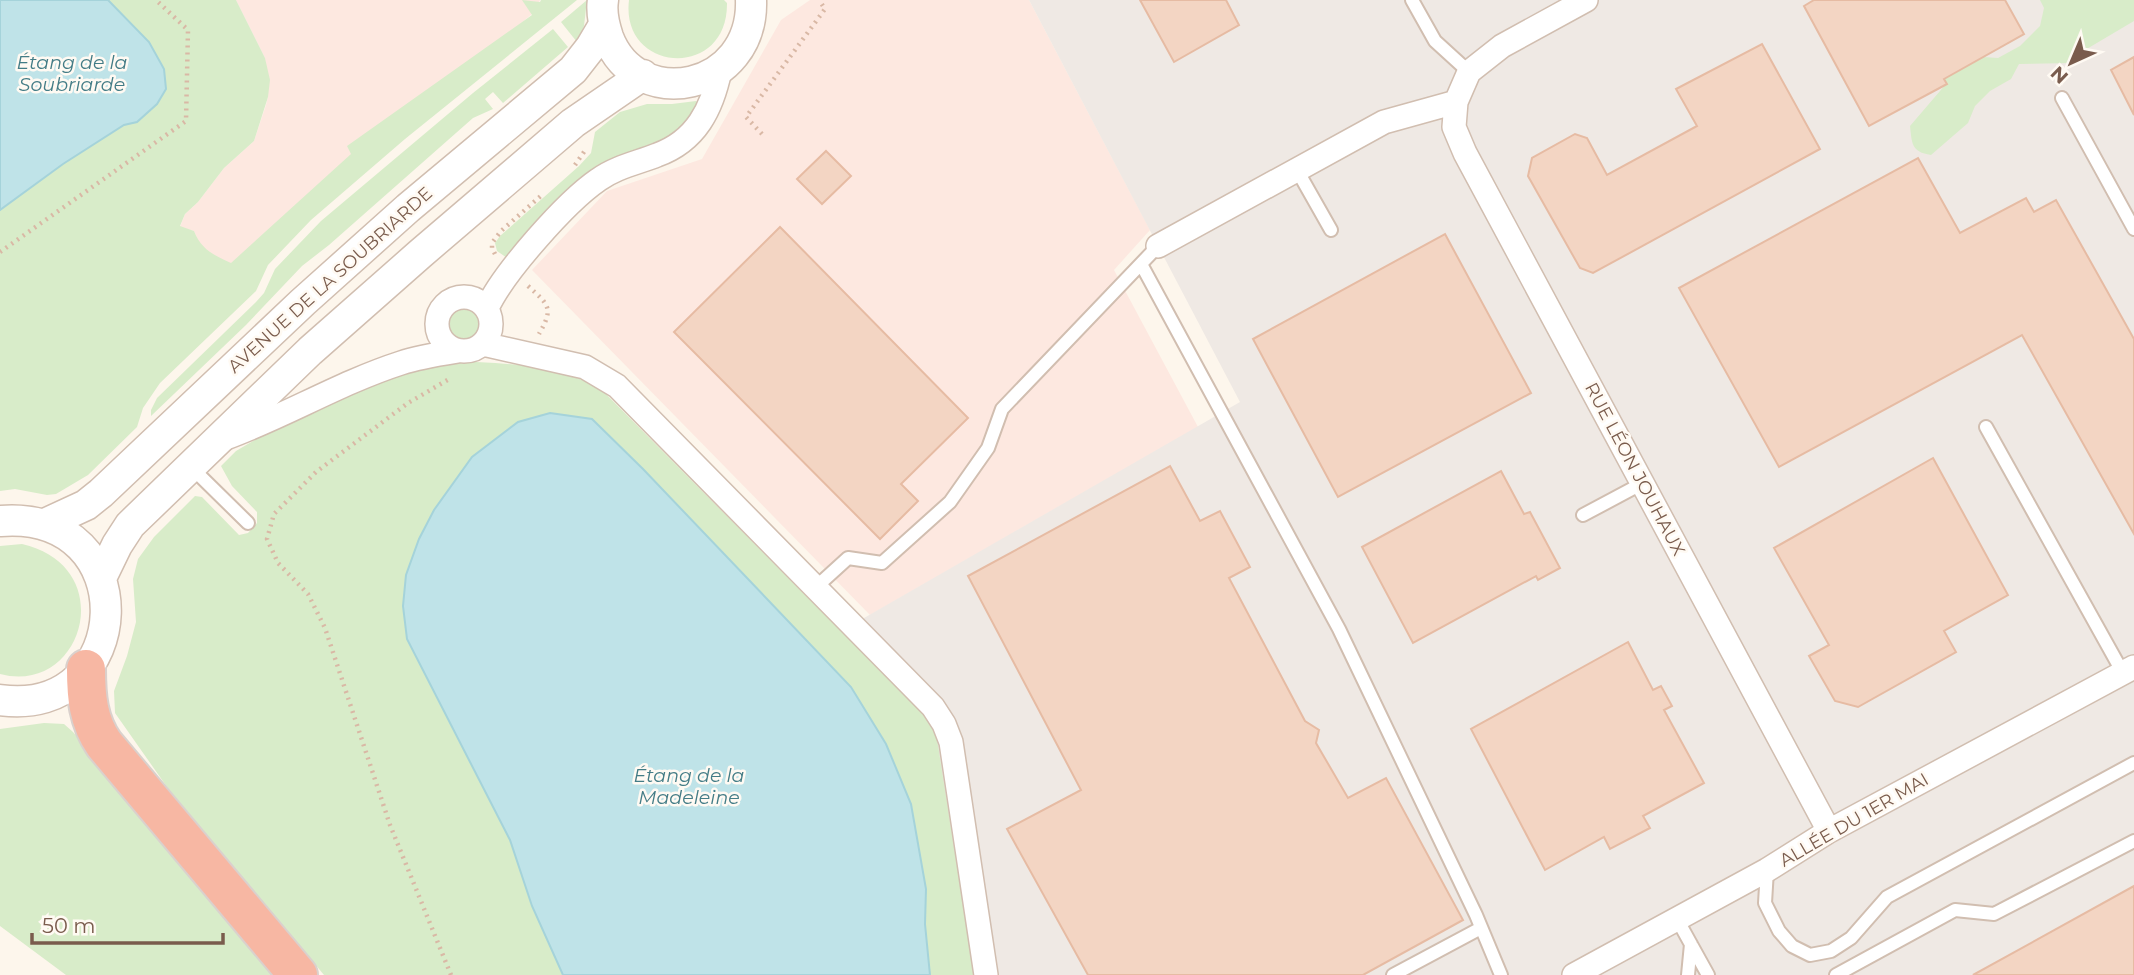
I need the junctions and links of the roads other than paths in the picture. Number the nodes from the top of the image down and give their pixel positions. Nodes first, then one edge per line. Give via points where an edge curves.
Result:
1 (751, 0) edge
2 (1412, 0) edge
3 (1586, 0) edge
4 (603, 13) edge
5 (720, 70) junction
6 (1469, 72) junction
7 (643, 75) junction
8 (2062, 98) dead end
9 (1455, 103) junction
10 (1297, 170) junction
11 (2134, 229) edge
12 (1331, 230) dead end
13 (1158, 246) joint
14 (1141, 264) junction
15 (487, 308) junction
16 (483, 344) junction
17 (458, 351) junction
18 (1986, 427) dead end
19 (214, 443) junction
20 (190, 466) junction
21 (1643, 483) junction
22 (1583, 515) dead end
23 (0, 521) edge
24 (248, 523) dead end
25 (45, 524) junction
26 (101, 578) junction
27 (815, 588) junction
28 (86, 669) junction
29 (2128, 670) edge
30 (0, 700) edge
31 (2134, 763) edge
32 (1829, 831) junction
33 (2134, 841) edge
34 (1767, 870) junction
35 (1677, 919) junction
36 (1481, 928) junction
37 (1691, 943) junction
38 (298, 975) edge
39 (986, 975) edge
40 (1393, 975) edge
41 (1501, 975) edge
42 (1574, 975) edge
43 (1688, 975) edge
44 (1708, 975) edge
45 (1836, 975) edge

1 - 5 street via 746,37 736,56
2 - 6 lane via 1435,41
3 - 6 street, RUE LÉON JOUHAUX via 1502,46
4 - 7 street via 612,46
4 - 25 street, AVENUE DE LA SOUBRIARDE via 592,47 573,70 370,242 86,505
5 - 7 street via 690,83
5 - 15 street via 709,108 687,138 670,150 615,170 587,188 511,271
6 - 9 street, RUE LÉON JOUHAUX
7 - 19 street via 552,140 320,342
8 - 11 lane
9 - 10 street via 1384,122
9 - 21 street, RUE LÉON JOUHAUX via 1454,127 1465,153
10 - 12 lane
10 - 13 street
13 - 14 lane
14 - 27 lane via 1002,409 988,448 950,502 882,562 848,558
14 - 36 lane via 1339,629
15 - 16 street via 492,323
15 - 17 street via 464,296 441,309 439,334
16 - 17 street
16 - 27 street via 585,367 617,386
17 - 19 street via 366,375
18 - 29 lane
19 - 20 street
20 - 24 lane
20 - 26 street via 130,524
21 - 22 lane
21 - 32 street, RUE LÉON JOUHAUX
23 - 25 street
25 - 26 street via 69,536 89,555
26 - 28 street via 106,626
27 - 39 street via 933,707 944,724 951,742
28 - 30 street via 54,694 34,700
28 - 38 highway via 91,720 104,744
29 - 32 street, ALLÉE DU 1ER MAI
31 - 34 lane via 1886,897 1851,938 1831,951 1810,955 1792,946 1779,931 1765,902
32 - 34 street, ALLÉE DU 1ER MAI
33 - 45 lane via 1994,914 1955,910
34 - 35 street, ALLÉE DU 1ER MAI
35 - 37 lane
35 - 42 street, ALLÉE DU 1ER MAI
36 - 40 lane
36 - 41 lane
37 - 43 lane
37 - 44 lane

